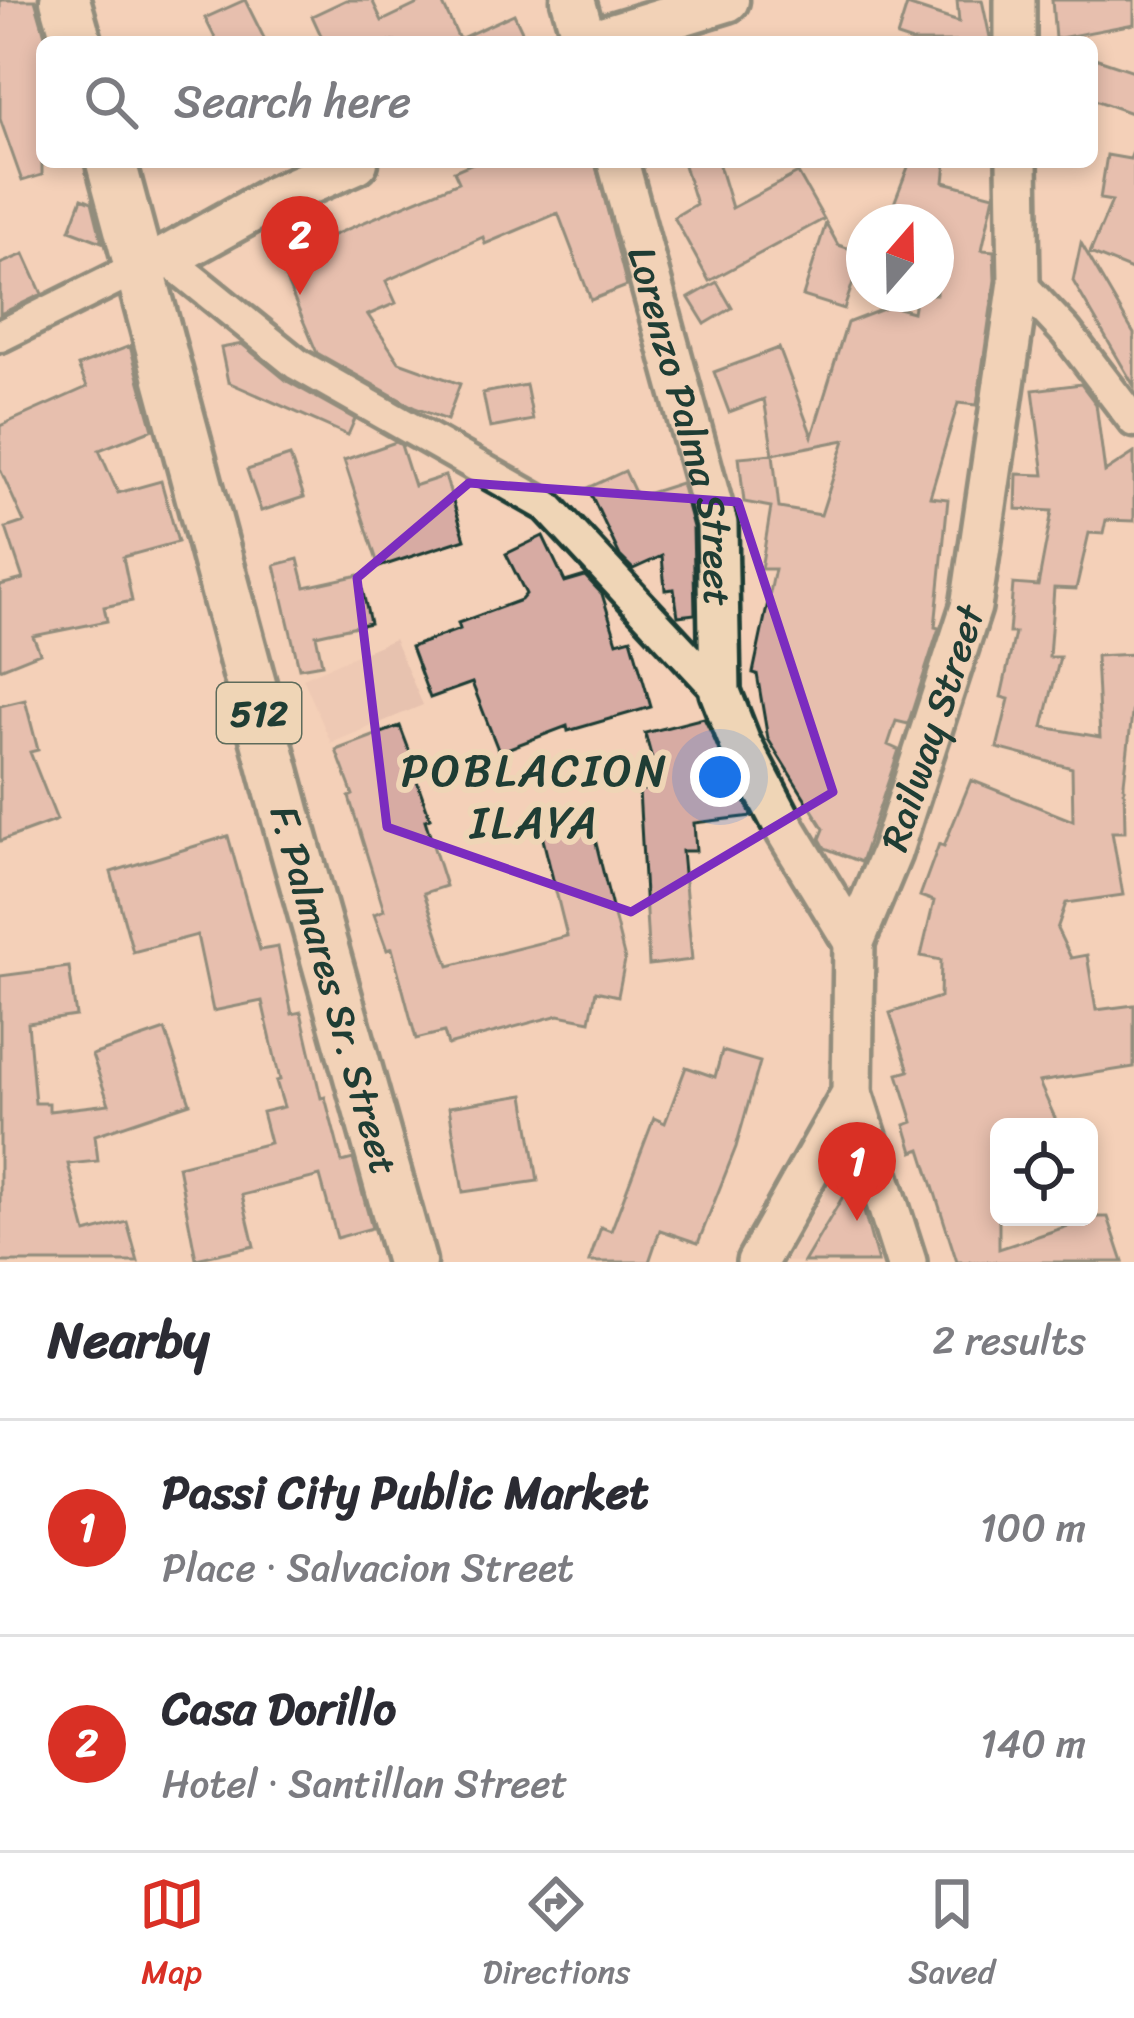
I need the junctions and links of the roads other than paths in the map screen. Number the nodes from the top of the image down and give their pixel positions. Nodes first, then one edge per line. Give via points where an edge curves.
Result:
1 (65, 0) edge
2 (573, 0) edge
3 (727, 0) edge
4 (1015, 0) edge
5 (75, 36) edge
6 (585, 36) edge
7 (607, 36) edge
8 (1016, 36) edge
9 (114, 168) edge
10 (342, 168) edge
11 (620, 168) edge
12 (1017, 168) edge
13 (153, 262) junction
14 (1019, 282) junction
15 (0, 336) edge
16 (1134, 421) edge
17 (720, 692) junction
18 (854, 942) junction
19 (852, 1093) junction
20 (411, 1262) edge
21 (757, 1262) edge
22 (906, 1262) edge

1 - 5 main road
2 - 6 main road
3 - 7 main road
4 - 8 street
9 - 13 main road, F. Palmares Sr. Street / 512
10 - 13 main road
11 - 17 street, Lorenzo Palma Street via 717,524
12 - 14 street, Railway Street
13 - 15 street
13 - 17 street via 297,364 548,506
13 - 20 main road, F. Palmares Sr. Street / 512 via 290,830
14 - 16 street
14 - 18 street, Railway Street via 971,607
17 - 18 street via 787,832
18 - 19 street, Railway Street
19 - 21 street, Railway Street
19 - 22 street

